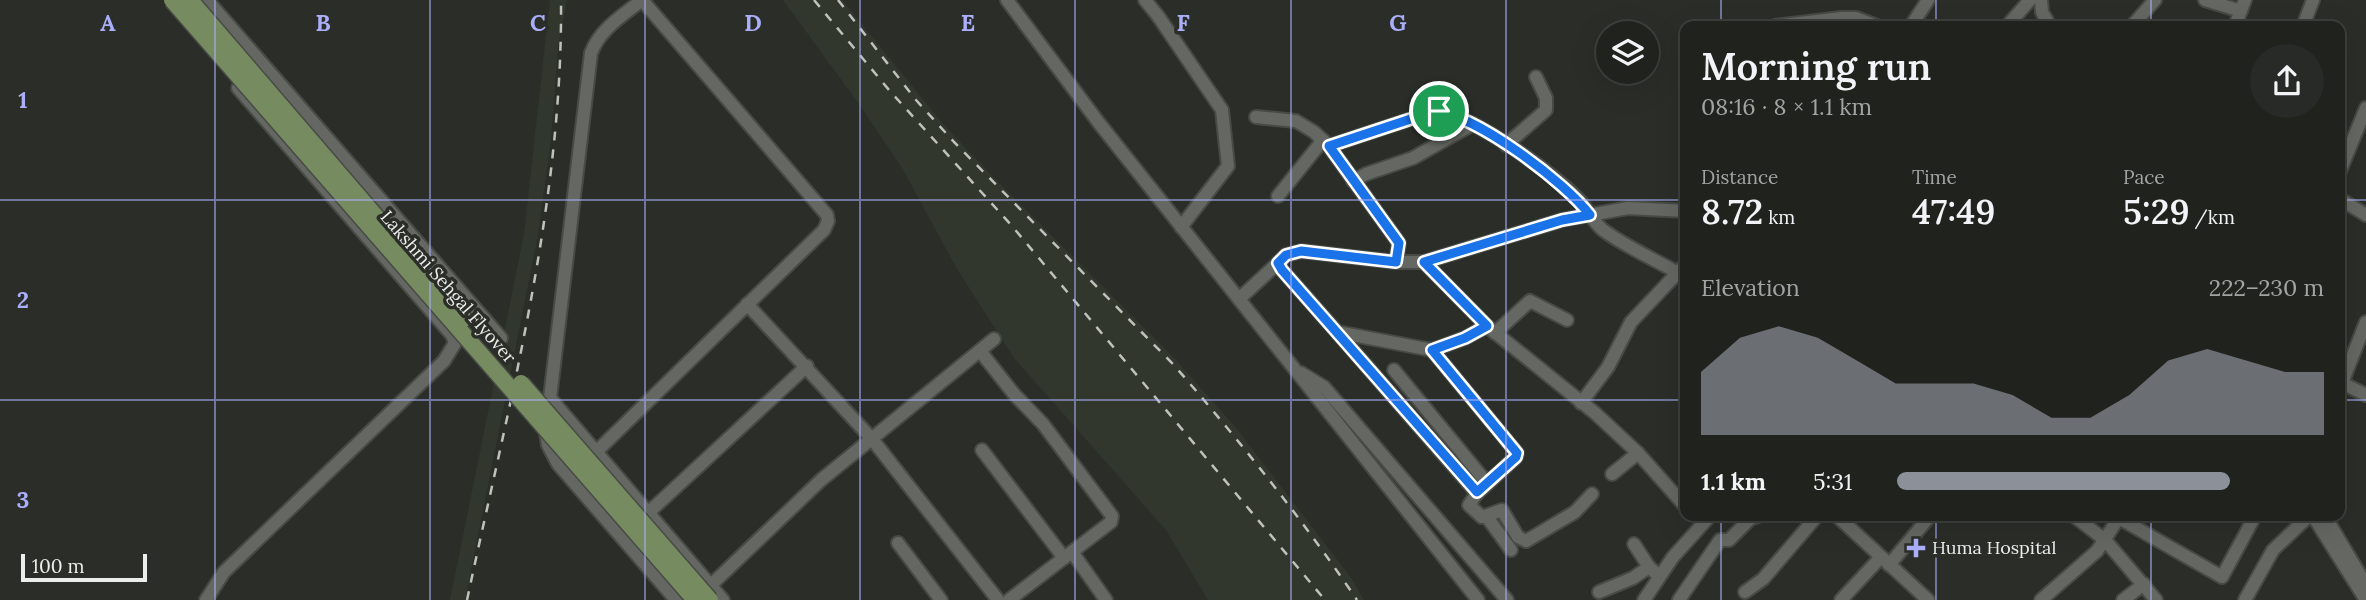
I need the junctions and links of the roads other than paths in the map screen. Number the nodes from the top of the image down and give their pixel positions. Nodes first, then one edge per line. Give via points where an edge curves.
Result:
1 (163, 0) edge
2 (172, 0) edge
3 (190, 0) edge
4 (207, 0) edge
5 (642, 0) edge
6 (1007, 0) edge
7 (1145, 0) edge
8 (1928, 0) edge
9 (2030, 0) edge
10 (2041, 0) edge
11 (2155, 0) edge
12 (2205, 0) edge
13 (2313, 0) edge
14 (2243, 5) edge
15 (1817, 21) edge
16 (1864, 21) edge
17 (1914, 21) edge
18 (2011, 21) edge
19 (2047, 21) edge
20 (2136, 21) edge
21 (2305, 21) edge
22 (1536, 77) dead end
23 (2366, 108) edge
24 (1256, 117) dead end
25 (1473, 124) junction
26 (1326, 143) junction
27 (1506, 145) junction
28 (2345, 159) edge
29 (1353, 181) junction
30 (1278, 196) dead end
31 (2345, 202) edge
32 (1680, 211) edge
33 (1590, 215) junction
34 (2366, 215) edge
35 (1181, 227) junction
36 (1396, 262) junction
37 (1424, 262) junction
38 (1278, 263) junction
39 (1680, 268) edge
40 (1680, 270) edge
41 (1239, 299) junction
42 (747, 304) junction
43 (1567, 320) dead end
44 (2366, 322) edge
45 (1491, 329) junction
46 (1337, 332) junction
47 (501, 338) dead end
48 (994, 339) dead end
49 (1432, 350) junction
50 (980, 351) junction
51 (807, 366) junction
52 (1394, 370) dead end
53 (1296, 371) junction
54 (2345, 375) edge
55 (2345, 387) edge
56 (2366, 395) edge
57 (550, 398) junction
58 (1581, 402) junction
59 (872, 439) junction
60 (982, 450) dead end
61 (596, 452) junction
62 (1638, 453) junction
63 (1612, 474) dead end
64 (1487, 483) junction
65 (1477, 492) junction
66 (1592, 494) dead end
67 (1680, 500) edge
68 (648, 513) junction
69 (1487, 517) junction
70 (1700, 521) edge
71 (1748, 521) edge
72 (1813, 521) edge
73 (1842, 521) edge
74 (1925, 521) edge
75 (2081, 521) edge
76 (2117, 521) edge
77 (2127, 521) edge
78 (2252, 521) edge
79 (2305, 521) edge
80 (2315, 521) edge
81 (2328, 521) edge
82 (2105, 540) junction
83 (898, 543) dead end
84 (1634, 544) dead end
85 (1511, 550) dead end
86 (1068, 555) junction
87 (1885, 561) junction
88 (1654, 572) junction
89 (2363, 583) edge
90 (2144, 584) junction
91 (1599, 592) dead end
92 (1745, 592) dead end
93 (710, 593) edge
94 (206, 600) edge
95 (676, 600) edge
96 (695, 600) edge
97 (723, 600) edge
98 (941, 600) edge
99 (998, 600) edge
100 (1009, 600) edge
101 (1106, 600) edge
102 (1478, 600) edge
103 (1507, 600) edge
104 (1644, 600) edge
105 (1679, 600) edge
106 (1841, 600) edge
107 (1928, 600) edge
108 (2041, 600) edge
109 (2123, 600) edge
110 (2156, 600) edge
111 (2245, 600) edge
112 (2366, 600) edge

1 - 94 street via 455,343 446,357 224,572
2 - 96 main road, Lakshmi Sehgal Flyover, bridge
3 - 93 main road, Lakshmi Sehgal Flyover, bridge via 474,331
4 - 47 street
5 - 42 street via 827,215 824,230
5 - 57 street via 608,27 591,53
6 - 35 street
7 - 35 street via 1224,115 1228,166
8 - 17 street
9 - 18 street
10 - 19 street
11 - 20 street
12 - 14 street
13 - 21 street
15 - 16 street
22 - 27 street via 1546,110
23 - 28 street
24 - 26 street via 1296,121
25 - 26 street via 1435,111
25 - 27 street
25 - 29 street via 1413,158
26 - 29 street
26 - 30 street
27 - 33 street via 1556,180
29 - 36 street via 1399,243
31 - 34 street
32 - 33 street via 1628,208
33 - 37 street
33 - 39 street via 1602,229
35 - 41 street
36 - 37 street
36 - 38 street via 1301,251
37 - 45 street
38 - 41 street
38 - 46 street
40 - 58 street via 1632,322
41 - 53 street
42 - 51 street
42 - 61 street
43 - 45 street via 1530,301
44 - 54 street
45 - 49 street
45 - 58 street
46 - 49 street
46 - 65 street
48 - 50 street
49 - 64 street via 1515,449 1516,457
50 - 59 street
50 - 86 street via 1111,512 1111,522
51 - 59 street
51 - 68 street
52 - 64 street
53 - 102 street
53 - 103 street via 1324,387
55 - 56 street
57 - 61 street
57 - 95 street via 546,432 553,455
58 - 62 street
59 - 93 street via 821,480
59 - 99 street
60 - 86 street
61 - 68 street
62 - 63 street
62 - 67 street
64 - 65 street
65 - 69 street via 1469,505
66 - 69 street via 1575,512 1526,541 1518,537 1502,510
68 - 93 street
69 - 85 street
70 - 88 street
71 - 105 street via 1729,540 1720,540
72 - 92 street via 1763,579
73 - 87 street
74 - 87 street
75 - 82 street
76 - 82 street
77 - 78 street via 2222,576
79 - 111 street via 2273,550
80 - 89 street
81 - 89 street
82 - 90 street
82 - 108 street
83 - 98 street
84 - 88 street
86 - 100 street
86 - 101 street
87 - 106 street
87 - 107 street
88 - 91 street
88 - 104 street
89 - 112 street
90 - 109 street
90 - 110 street
93 - 97 street

